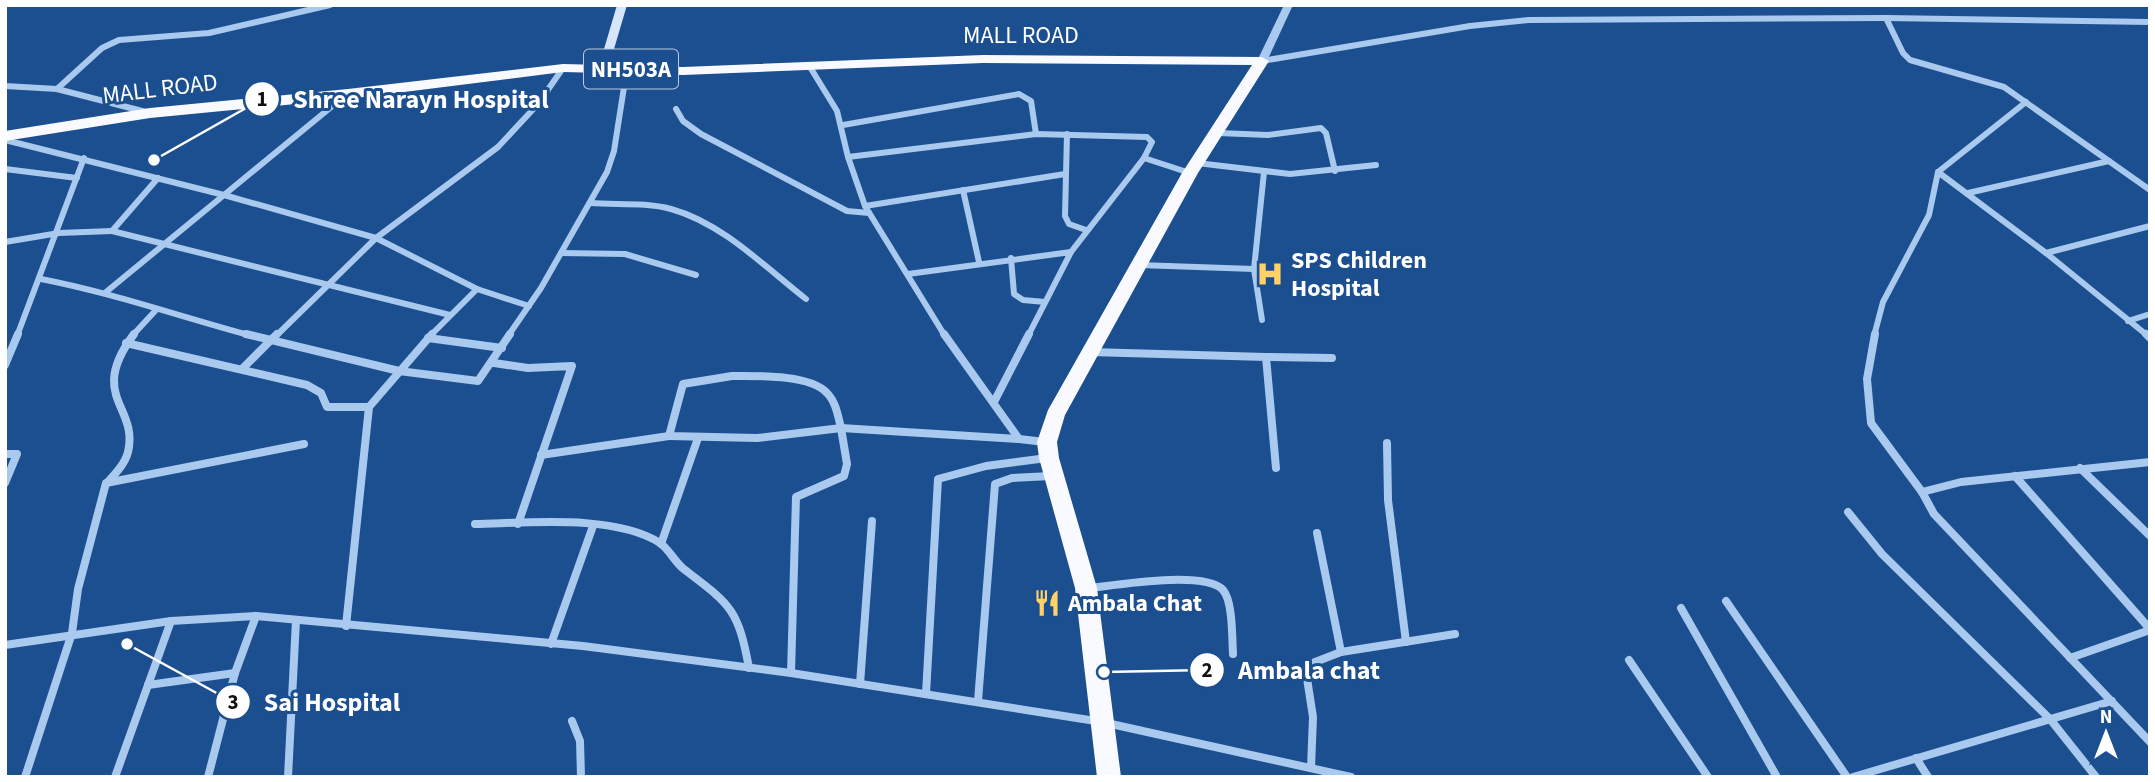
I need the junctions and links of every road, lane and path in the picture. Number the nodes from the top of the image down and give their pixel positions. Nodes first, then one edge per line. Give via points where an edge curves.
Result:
1 (330, 5) edge
2 (622, 5) edge
3 (1289, 5) edge
4 (1886, 18) junction
5 (2150, 22) edge
6 (1262, 61) junction
7 (604, 66) junction
8 (810, 67) junction
9 (564, 68) junction
10 (626, 68) junction
11 (5, 86) edge
12 (57, 89) junction
13 (348, 94) junction
14 (2026, 102) junction
15 (676, 109) dead end
16 (150, 113) junction
17 (843, 125) junction
18 (1218, 133) junction
19 (1067, 134) junction
20 (1036, 135) junction
21 (5, 138) edge
22 (848, 157) junction
23 (84, 158) junction
24 (1144, 158) junction
25 (2109, 161) junction
26 (1376, 165) dead end
27 (1194, 168) junction
28 (5, 169) edge
29 (1335, 171) junction
30 (1264, 172) junction
31 (1938, 172) junction
32 (1065, 174) junction
33 (77, 178) junction
34 (158, 178) junction
35 (963, 190) junction
36 (2150, 190) edge
37 (1968, 194) junction
38 (224, 195) junction
39 (590, 203) junction
40 (864, 206) junction
41 (869, 213) junction
42 (2150, 226) edge
43 (1086, 230) junction
44 (112, 231) junction
45 (59, 233) junction
46 (376, 238) junction
47 (5, 242) edge
48 (163, 243) junction
49 (1072, 252) junction
50 (561, 253) junction
51 (2046, 253) junction
52 (1011, 258) junction
53 (979, 262) junction
54 (1138, 265) junction
55 (1254, 269) junction
56 (908, 274) junction
57 (696, 275) dead end
58 (41, 279) junction
59 (327, 283) junction
60 (477, 289) junction
61 (106, 292) junction
62 (806, 299) dead end
63 (1045, 302) junction
64 (529, 306) junction
65 (156, 310) junction
66 (2150, 314) edge
67 (450, 315) junction
68 (1262, 320) dead end
69 (2128, 321) junction
70 (428, 338) junction
71 (2150, 338) edge
72 (270, 341) junction
73 (126, 343) junction
74 (502, 348) junction
75 (1089, 352) junction
76 (1266, 358) junction
77 (1332, 358) dead end
78 (6, 362) edge
79 (494, 363) junction
80 (242, 369) junction
81 (399, 371) junction
82 (994, 402) junction
83 (369, 407) junction
84 (841, 428) junction
85 (669, 436) junction
86 (698, 438) junction
87 (1019, 439) junction
88 (1387, 443) dead end
89 (304, 444) dead end
90 (5, 454) edge
91 (541, 455) junction
92 (1050, 458) junction
93 (2150, 462) edge
94 (1276, 468) dead end
95 (2080, 468) junction
96 (2015, 476) junction
97 (5, 483) edge
98 (106, 483) junction
99 (1922, 492) junction
100 (1848, 512) dead end
101 (872, 521) dead end
102 (475, 524) dead end
103 (518, 524) junction
104 (593, 526) junction
105 (1317, 533) dead end
106 (2150, 536) edge
107 (661, 544) junction
108 (1086, 588) junction
109 (1726, 601) dead end
110 (1681, 608) dead end
111 (256, 616) junction
112 (296, 620) junction
113 (172, 621) junction
114 (346, 626) junction
115 (2150, 629) edge
116 (72, 633) junction
117 (1455, 635) dead end
118 (1406, 642) junction
119 (551, 644) junction
120 (5, 645) edge
121 (1341, 652) junction
122 (1233, 654) dead end
123 (2070, 658) junction
124 (1629, 660) dead end
125 (748, 668) junction
126 (235, 673) junction
127 (791, 673) junction
128 (860, 684) junction
129 (148, 685) junction
130 (926, 694) junction
131 (978, 701) junction
132 (2112, 701) junction
133 (2050, 719) junction
134 (572, 721) dead end
135 (1102, 722) junction
136 (2150, 742) edge
137 (1916, 758) junction
138 (1311, 768) junction
139 (24, 777) edge
140 (115, 777) edge
141 (208, 777) edge
142 (288, 777) edge
143 (581, 777) edge
144 (1109, 777) edge
145 (1351, 777) edge
146 (1708, 777) edge
147 (1777, 777) edge
148 (1847, 777) edge
149 (1853, 777) edge
150 (1928, 777) edge
151 (2096, 777) edge

1 - 12 street via 209,33 119,40 102,48
2 - 7 main road
3 - 6 street
4 - 5 street
4 - 6 street via 1507,21
4 - 14 street via 1903,53 1915,62 1993,83
6 - 8 highway, MALL ROAD / NH503A via 983,59
6 - 18 highway
7 - 9 highway, MALL ROAD / NH503A
7 - 10 highway, MALL ROAD / NH503A
8 - 10 highway, MALL ROAD / NH503A
8 - 17 street
9 - 13 highway, MALL ROAD / NH503A
9 - 46 street via 498,147
10 - 39 street via 611,160
11 - 12 street
12 - 16 street
13 - 16 highway, MALL ROAD / NH503A
13 - 38 street
14 - 25 street
14 - 31 street
15 - 41 street via 690,127 714,141 847,211
16 - 21 highway, MALL ROAD / NH503A
17 - 20 street via 1019,94 1029,97
17 - 22 street
18 - 27 highway
18 - 29 street via 1268,135 1321,128
19 - 20 street
19 - 24 street via 1147,136 1152,142
19 - 32 street
20 - 22 street
21 - 23 street
22 - 40 street
23 - 33 street
23 - 34 street
24 - 27 street
24 - 43 street
25 - 36 street
25 - 37 street
26 - 29 street
27 - 30 street
27 - 54 highway
28 - 33 street
29 - 30 street
30 - 55 street
31 - 37 street
31 - 99 street via 1929,215 1883,302 1868,356 1871,423
32 - 35 street
32 - 43 street via 1067,221
33 - 45 street
34 - 38 street
34 - 44 street
35 - 40 street
35 - 53 street
37 - 51 street
38 - 46 street
38 - 48 street
39 - 50 street
39 - 62 street via 682,213 743,250
40 - 41 street
41 - 56 street
42 - 51 street
43 - 49 street
44 - 45 street
44 - 48 street
45 - 47 street
45 - 58 street
46 - 59 street
46 - 60 street
48 - 59 street
48 - 61 street
49 - 52 street
49 - 63 street
50 - 57 street via 625,254
50 - 64 street
51 - 69 street
52 - 53 street
52 - 63 street via 1014,294 1023,300
53 - 56 street
54 - 55 street
54 - 75 highway
55 - 68 street
56 - 82 street via 939,328
58 - 61 street
58 - 78 street
59 - 67 street
59 - 72 street
60 - 64 street
60 - 67 street
61 - 65 street
63 - 82 street
64 - 74 street
65 - 72 street
65 - 73 street
66 - 69 street
67 - 70 street
69 - 71 street
70 - 74 street
70 - 81 street
72 - 80 street
72 - 81 street
73 - 80 street
73 - 98 street via 113,385 131,449
74 - 79 street
75 - 76 street
75 - 92 highway via 1055,415
76 - 77 street
76 - 94 street
79 - 81 street via 482,380 475,382
79 - 91 street via 528,368 572,366
80 - 83 street via 315,388 327,407
81 - 83 street
82 - 87 street
83 - 114 street
84 - 85 street via 829,395 814,384 706,377 688,380 679,389
84 - 86 street via 757,439
84 - 87 street
84 - 127 street via 848,468 845,475 824,488 800,494 795,502
85 - 86 street
85 - 91 street
86 - 107 street
87 - 92 street
88 - 118 street via 1388,500
89 - 98 street
90 - 97 street via 17,454
91 - 103 street
92 - 108 highway
92 - 130 street via 986,466 938,479
92 - 131 street via 995,484
93 - 95 street
95 - 96 street
95 - 106 street
96 - 99 street
96 - 115 street
98 - 116 street via 78,589
99 - 123 street via 1934,514
100 - 133 street via 1882,554
101 - 128 street
102 - 103 street
103 - 104 street
104 - 107 street via 641,534
104 - 119 street
105 - 121 street
107 - 125 street via 682,569 707,583 733,608
108 - 122 street via 1208,582 1223,590
108 - 135 highway
109 - 148 street
110 - 147 street
111 - 112 street
111 - 113 street
111 - 126 street
112 - 114 street
112 - 142 street
113 - 116 street
113 - 129 street
114 - 119 street
115 - 123 street
116 - 120 street
116 - 139 street
117 - 118 street
118 - 121 street
119 - 125 street
121 - 138 street via 1310,664 1306,672 1313,717
123 - 132 street
124 - 146 street
125 - 127 street
126 - 129 street
126 - 141 street
127 - 128 street
128 - 130 street
129 - 140 street
130 - 131 street
131 - 135 street
132 - 133 street
132 - 136 street
133 - 137 street
133 - 151 street
134 - 143 street via 580,741
135 - 138 street
135 - 144 highway
137 - 149 street
137 - 150 street
138 - 145 street

